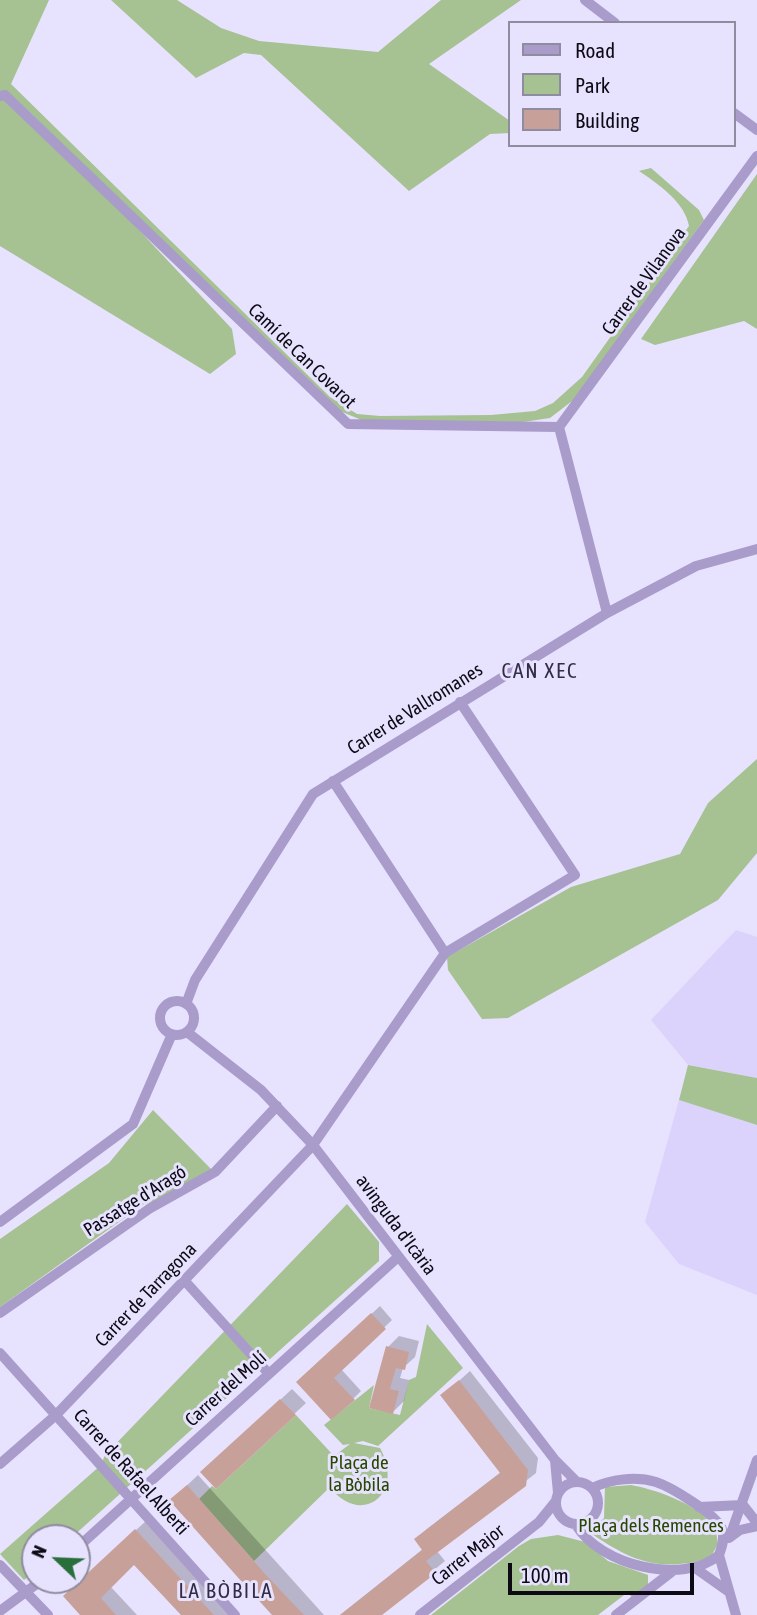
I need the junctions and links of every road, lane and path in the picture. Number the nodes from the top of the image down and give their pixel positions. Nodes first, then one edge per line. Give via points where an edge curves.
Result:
1 (585, 0) edge
2 (612, 21) edge
3 (0, 96) edge
4 (736, 114) edge
5 (757, 130) edge
6 (757, 156) edge
7 (559, 427) junction
8 (757, 549) edge
9 (607, 613) junction
10 (460, 702) junction
11 (333, 781) junction
12 (445, 953) junction
13 (186, 1004) junction
14 (187, 1032) junction
15 (172, 1034) junction
16 (276, 1106) junction
17 (313, 1145) junction
18 (0, 1222) edge
19 (398, 1257) junction
20 (184, 1280) junction
21 (0, 1312) edge
22 (0, 1353) edge
23 (269, 1374) junction
24 (56, 1415) junction
25 (555, 1460) junction
26 (757, 1460) edge
27 (0, 1464) edge
28 (577, 1482) junction
29 (592, 1488) junction
30 (557, 1497) junction
31 (131, 1499) junction
32 (743, 1505) junction
33 (699, 1507) junction
34 (564, 1521) junction
35 (538, 1522) junction
36 (576, 1525) junction
37 (756, 1525) edge
38 (91, 1535) edge
39 (727, 1539) junction
40 (719, 1555) junction
41 (0, 1565) edge
42 (695, 1568) junction
43 (674, 1570) junction
44 (21, 1586) edge
45 (729, 1592) junction
46 (26, 1594) edge
47 (29, 1594) edge
48 (0, 1611) edge
49 (48, 1615) edge
50 (235, 1615) edge
51 (420, 1615) edge
52 (616, 1615) edge
53 (736, 1615) edge

1 - 2 street
3 - 7 street, Camí de Can Covarot via 348,424
4 - 5 street
6 - 7 street, Carrer de Vilanova
7 - 9 street
8 - 9 street, Carrer de Vallromanes via 696,566
9 - 10 street, Carrer de Vallromanes
10 - 11 street, Carrer de Vallromanes
10 - 12 street via 575,875
11 - 12 street
11 - 13 street, Carrer de Vallromanes via 313,794 195,980
12 - 17 street, Carrer de Tarragona
13 - 14 street via 194,1017
13 - 15 street via 175,1002 162,1012 161,1023
14 - 15 street
14 - 16 street, avinguda d'Icària via 219,1054
15 - 18 street via 134,1124
16 - 17 street, avinguda d'Icària
16 - 21 street, Passatge d'Aragó via 215,1172 149,1209
17 - 19 street, avinguda d'Icària
17 - 20 street, Carrer de Tarragona
19 - 23 street, Carrer del Molí
19 - 25 street, avinguda d'Icària
20 - 23 street
20 - 24 street, Carrer de Tarragona
22 - 24 street, Carrer de Rafael Alberti
23 - 31 street, Carrer del Molí
24 - 27 street, Carrer de Tarragona
24 - 31 street, Carrer de Rafael Alberti
25 - 28 street, avinguda d'Icària
25 - 30 street
26 - 32 street
28 - 29 street
28 - 30 street via 566,1485
29 - 33 street via 616,1480 656,1482
29 - 36 street via 598,1499 595,1516
30 - 34 street via 558,1514
30 - 35 street, Carrer Major
31 - 38 street, Carrer del Molí
31 - 50 street, Carrer de Rafael Alberti
32 - 33 street
32 - 37 street
32 - 39 street
33 - 39 street
34 - 35 street
34 - 36 street
35 - 51 street, Carrer Major
36 - 43 street via 594,1544 621,1559
37 - 39 street
39 - 40 street
40 - 42 street
40 - 45 street
41 - 44 street
42 - 43 street
42 - 45 street
43 - 52 street
45 - 53 street
46 - 48 street
47 - 49 street

